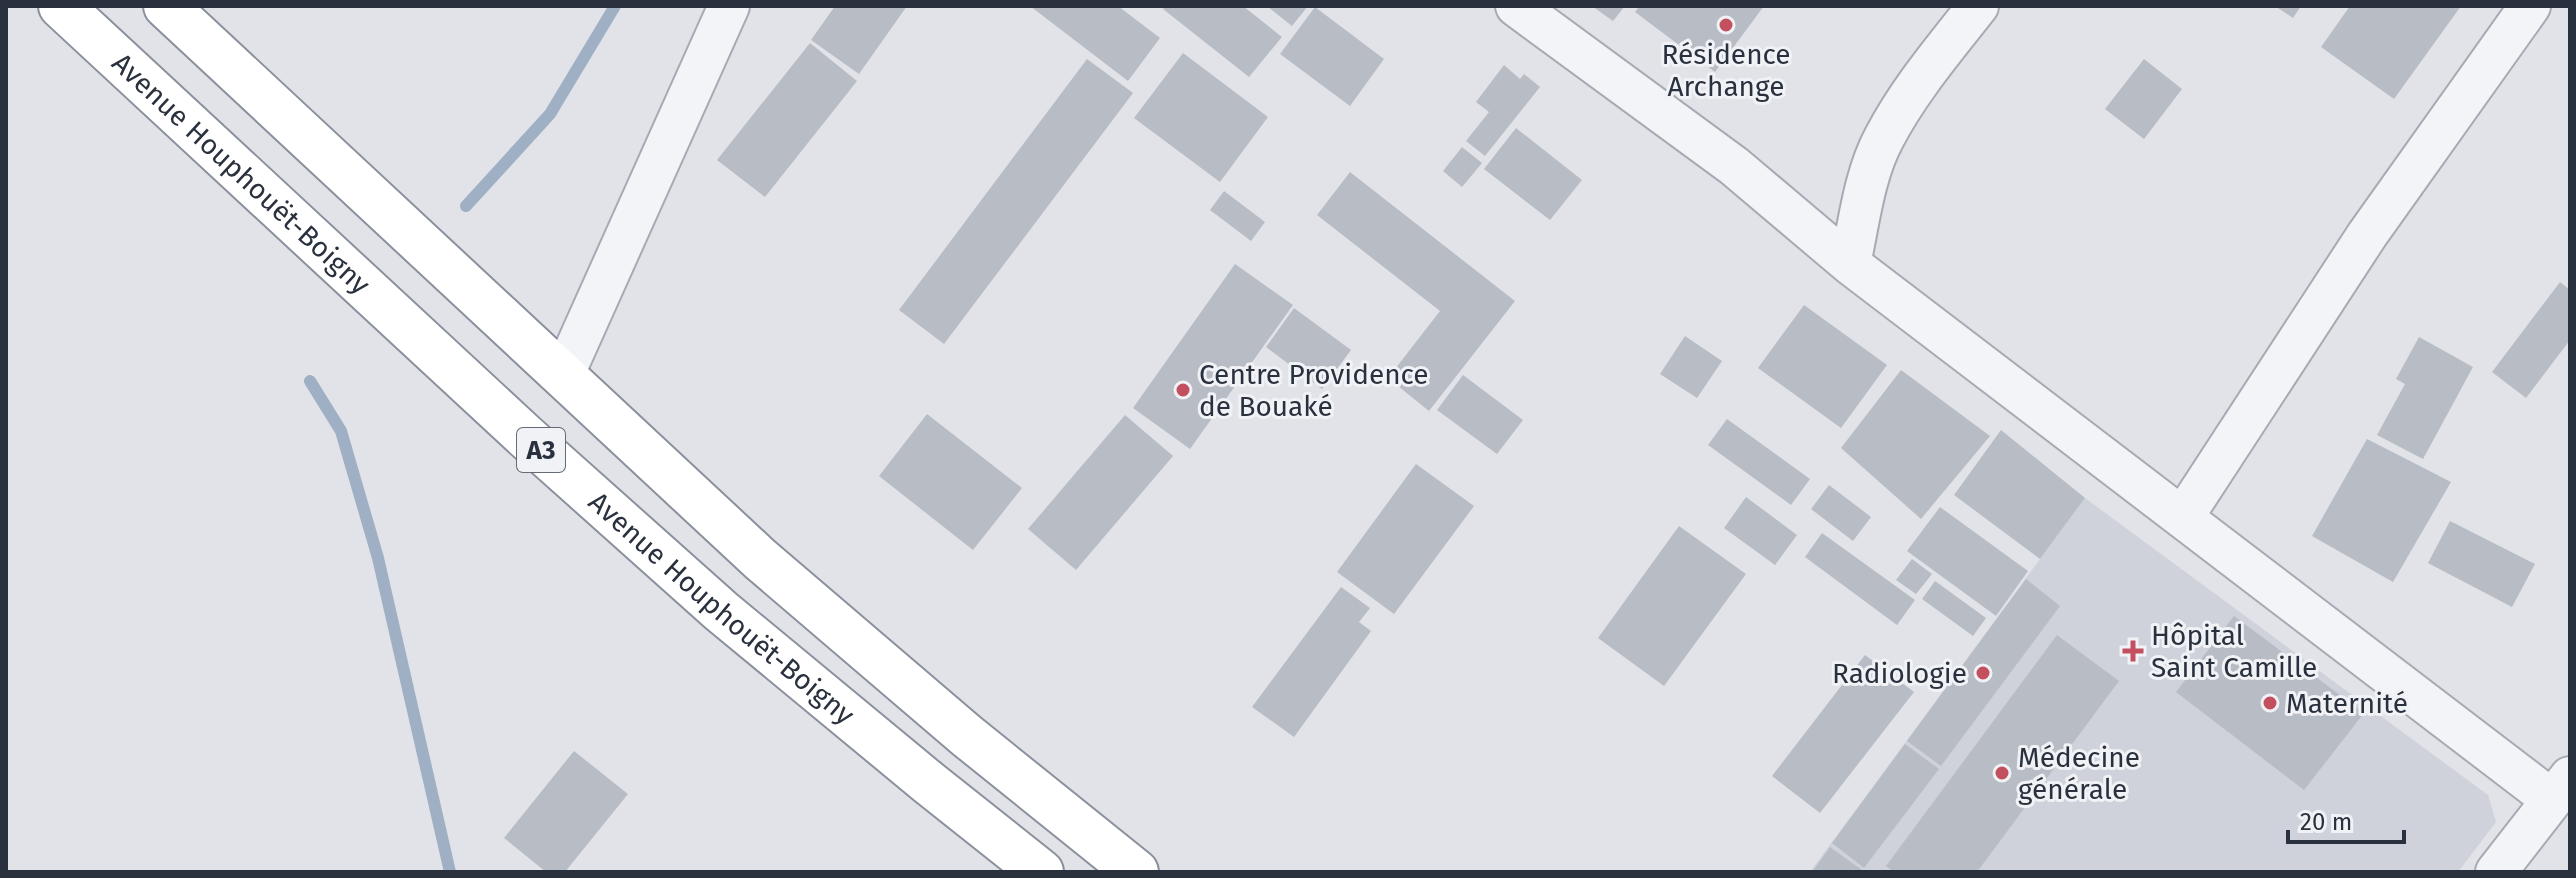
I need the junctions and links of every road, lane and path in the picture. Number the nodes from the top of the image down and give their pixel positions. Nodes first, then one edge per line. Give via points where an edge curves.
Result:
1 (61, 6) edge
2 (166, 6) edge
3 (729, 6) edge
4 (1516, 6) edge
5 (1978, 6) edge
6 (2530, 6) edge
7 (1850, 264) junction
8 (563, 376) junction
9 (2183, 517) junction
10 (2561, 788) edge
11 (1041, 872) edge
12 (1136, 872) edge
13 (2496, 872) edge

1 - 11 highway, Avenue Houphouët-Boigny / A3 via 721,611
2 - 8 highway, A3
3 - 8 street
4 - 7 street via 1734,166
5 - 7 street via 1883,140
6 - 9 street via 2367,235
7 - 9 street
8 - 12 highway, A3 via 760,559
9 - 10 street
10 - 13 street

